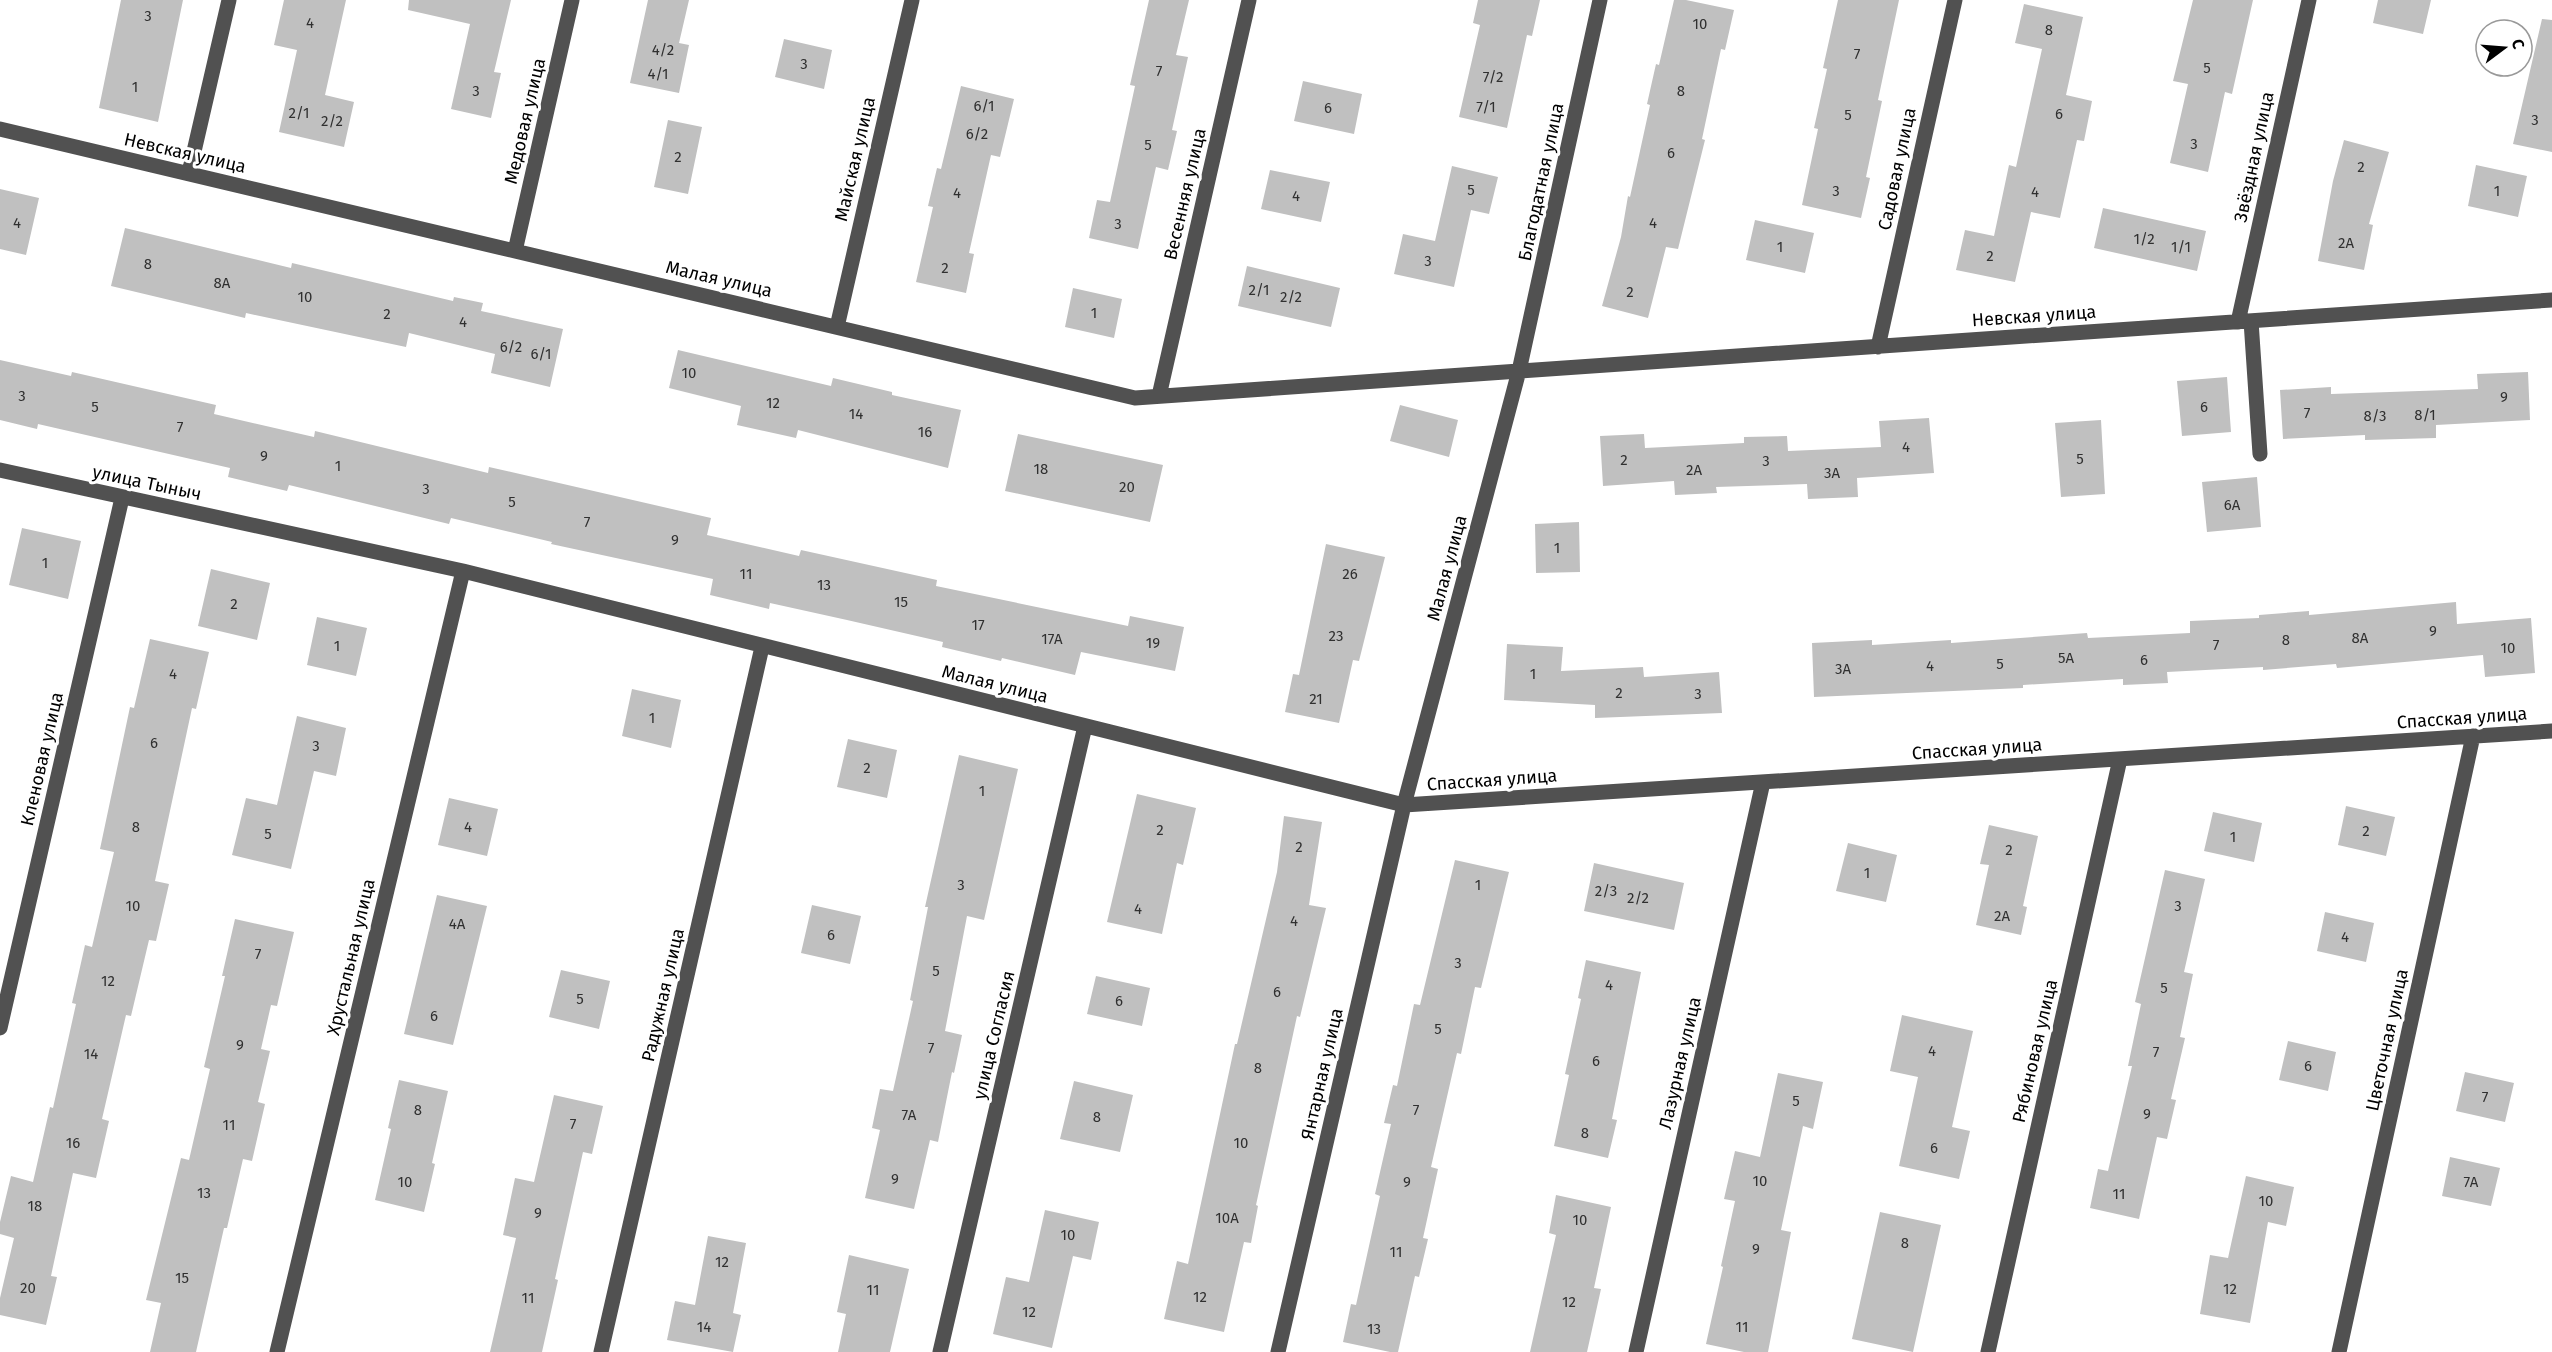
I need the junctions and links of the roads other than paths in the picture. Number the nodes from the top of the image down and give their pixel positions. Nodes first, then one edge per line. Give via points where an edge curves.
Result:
1 (229, 0) edge
2 (572, 0) edge
3 (912, 0) edge
4 (1249, 0) edge
5 (1600, 0) edge
6 (1955, 0) edge
7 (2309, 0) edge
8 (0, 129) edge
9 (189, 174) junction
10 (361, 214) joint
11 (515, 251) junction
12 (2552, 300) edge
13 (2245, 321) junction
14 (837, 327) junction
15 (1878, 347) junction
16 (1519, 371) junction
17 (1158, 396) junction
18 (2260, 454) dead end
19 (0, 470) edge
20 (122, 498) junction
21 (287, 533) joint
22 (463, 571) junction
23 (762, 647) junction
24 (1085, 726) junction
25 (2552, 731) edge
26 (2473, 736) junction
27 (2120, 759) junction
28 (1763, 782) junction
29 (1404, 805) junction
30 (0, 1028) edge
31 (277, 1352) edge
32 (602, 1352) edge
33 (940, 1352) edge
34 (1278, 1352) edge
35 (1636, 1352) edge
36 (1988, 1352) edge
37 (2338, 1352) edge

1 - 9 street
2 - 11 street, Медовая улица
3 - 14 street, Майская улица
4 - 17 street, Весенняя улица
5 - 16 street, Благодатная улица
6 - 15 street, Садовая улица
7 - 13 street, Звёздная улица
8 - 9 street, Невская улица
9 - 10 street, Невская улица
10 - 11 street, Малая улица
11 - 14 street, Малая улица
12 - 13 street, Невская улица
13 - 15 street, Невская улица
13 - 18 street, Звёздная улица
14 - 17 street, Малая улица via 1135,398
15 - 16 street, Невская улица
16 - 17 street, Малая улица
16 - 29 street, Малая улица
19 - 20 street, улица Тыныч
20 - 21 street, улица Тыныч
20 - 30 street, Кленовая улица
21 - 22 street, Малая улица
22 - 23 street, Малая улица
22 - 31 street, Хрустальная улица
23 - 24 street, Малая улица
23 - 32 street, Радужная улица
24 - 29 street, Малая улица
24 - 33 street, улица Согласия
25 - 26 street, Спасская улица
26 - 27 street, Спасская улица
26 - 37 street, Цветочная улица
27 - 28 street, Спасская улица
27 - 36 street, Рябиновая улица
28 - 29 street, Спасская улица
28 - 35 street, Лазурная улица
29 - 34 street, Янтарная улица

